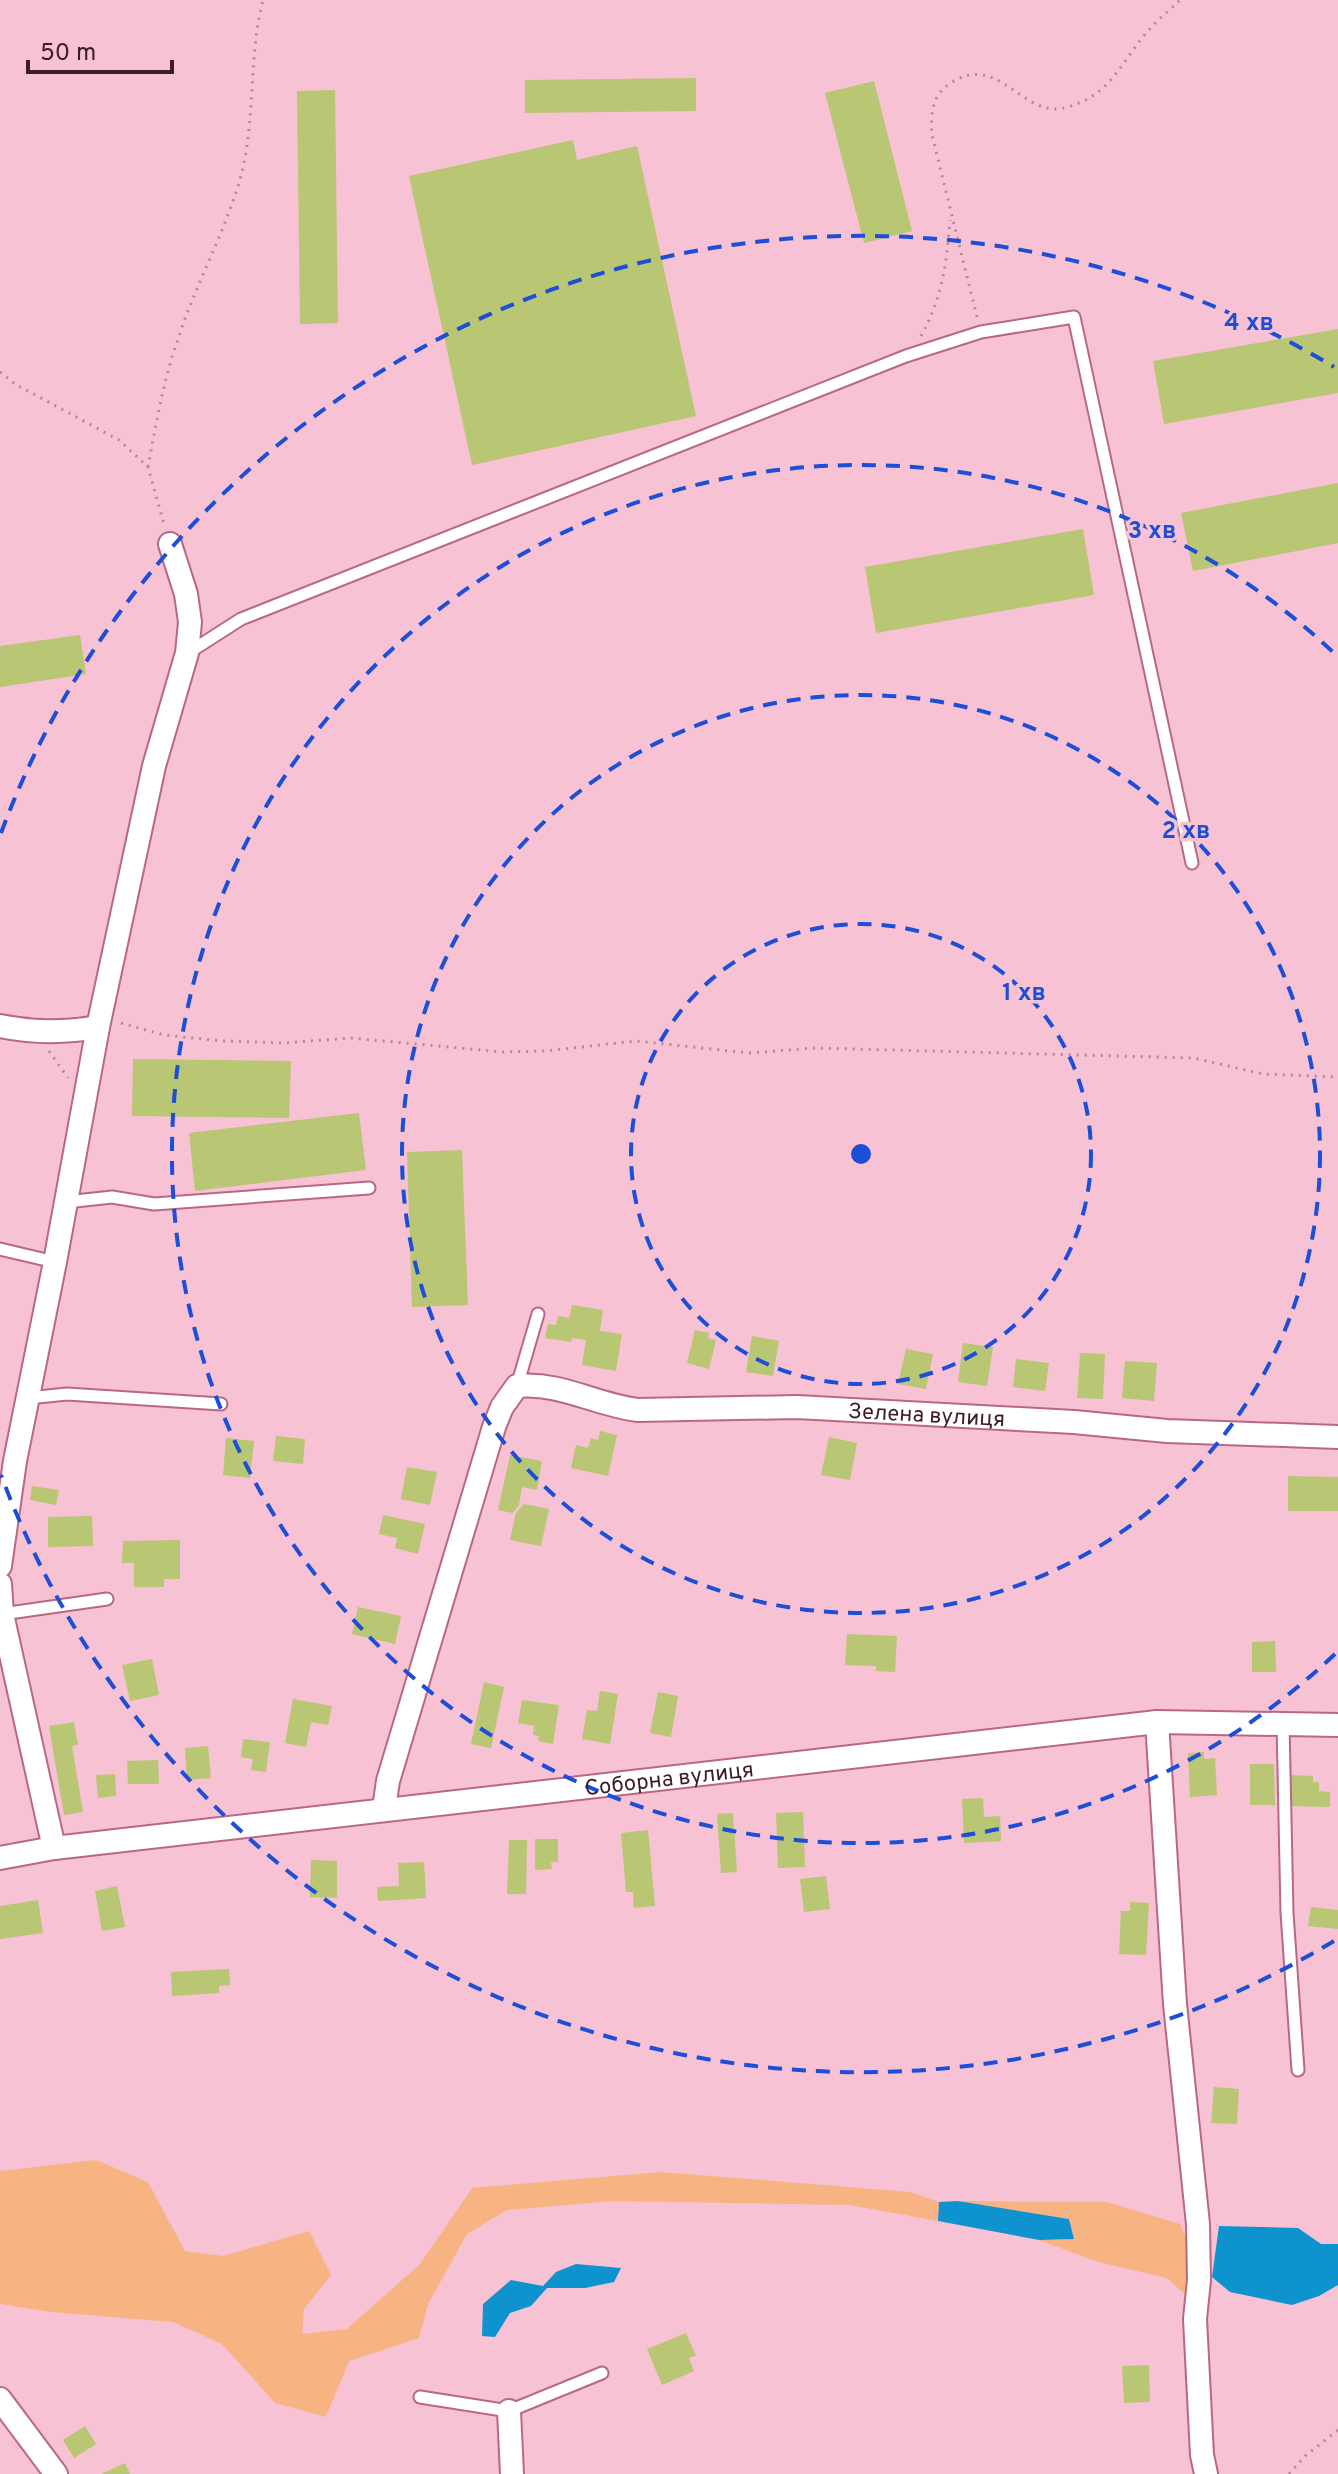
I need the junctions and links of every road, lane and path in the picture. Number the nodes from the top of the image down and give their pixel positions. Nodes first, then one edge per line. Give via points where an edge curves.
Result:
1 (263, 0) edge
2 (1180, 0) edge
3 (950, 217) junction
4 (981, 332) junction
5 (906, 356) junction
6 (0, 372) edge
7 (148, 467) junction
8 (170, 544) joint
9 (187, 653) junction
10 (1192, 863) dead end
11 (0, 1026) edge
12 (98, 1027) junction
13 (29, 1032) junction
14 (1338, 1077) edge
15 (81, 1113) junction
16 (369, 1188) dead end
17 (66, 1202) junction
18 (0, 1249) edge
19 (55, 1262) junction
20 (538, 1314) dead end
21 (517, 1386) junction
22 (28, 1398) junction
23 (221, 1404) dead end
24 (1338, 1437) edge
25 (7, 1462) edge
26 (0, 1566) edge
27 (0, 1584) edge
28 (107, 1599) dead end
29 (2, 1614) junction
30 (1157, 1722) junction
31 (1283, 1723) junction
32 (1338, 1725) edge
33 (384, 1809) junction
34 (54, 1848) junction
35 (0, 1858) edge
36 (1298, 2070) dead end
37 (602, 2373) dead end
38 (420, 2397) dead end
39 (0, 2399) edge
40 (509, 2411) junction
41 (1338, 2430) edge
42 (56, 2474) edge
43 (512, 2474) edge
44 (1206, 2474) edge
45 (1289, 2474) edge

1 - 7 path via 241,173 177,339
2 - 3 path via 1089,98 1054,110 1010,85 977,75 963,76 941,90 931,116 932,135
3 - 4 path
3 - 5 path via 941,292 923,334
4 - 5 lane
4 - 10 lane via 1074,317
5 - 9 lane via 241,619
6 - 7 path via 119,440
7 - 8 path
8 - 9 street via 186,594
9 - 12 street via 154,766
11 - 13 street
12 - 13 street
12 - 14 path via 126,1023 164,1035 223,1041 351,1038 502,1052 636,1041 749,1053 815,1048 1194,1058 1263,1074
12 - 15 street
13 - 15 path via 72,1084
15 - 17 street
16 - 17 lane via 154,1204 112,1197
17 - 19 street
18 - 19 lane
19 - 22 street
20 - 21 lane
21 - 24 street, Зелена вулиця via 558,1387 638,1410 797,1407
21 - 33 street via 494,1427
22 - 23 lane via 67,1394
22 - 25 street
25 - 26 street
27 - 29 street
28 - 29 lane
29 - 34 street
30 - 31 street, Соборна вулиця
30 - 33 street, Соборна вулиця
30 - 44 street via 1175,2004 1198,2224 1195,2319
31 - 32 street, Соборна вулиця
31 - 36 lane via 1287,1913
33 - 34 street, Соборна вулиця
34 - 35 street, Соборна вулиця
37 - 40 lane
38 - 40 lane
39 - 42 street
40 - 43 street
41 - 45 path

